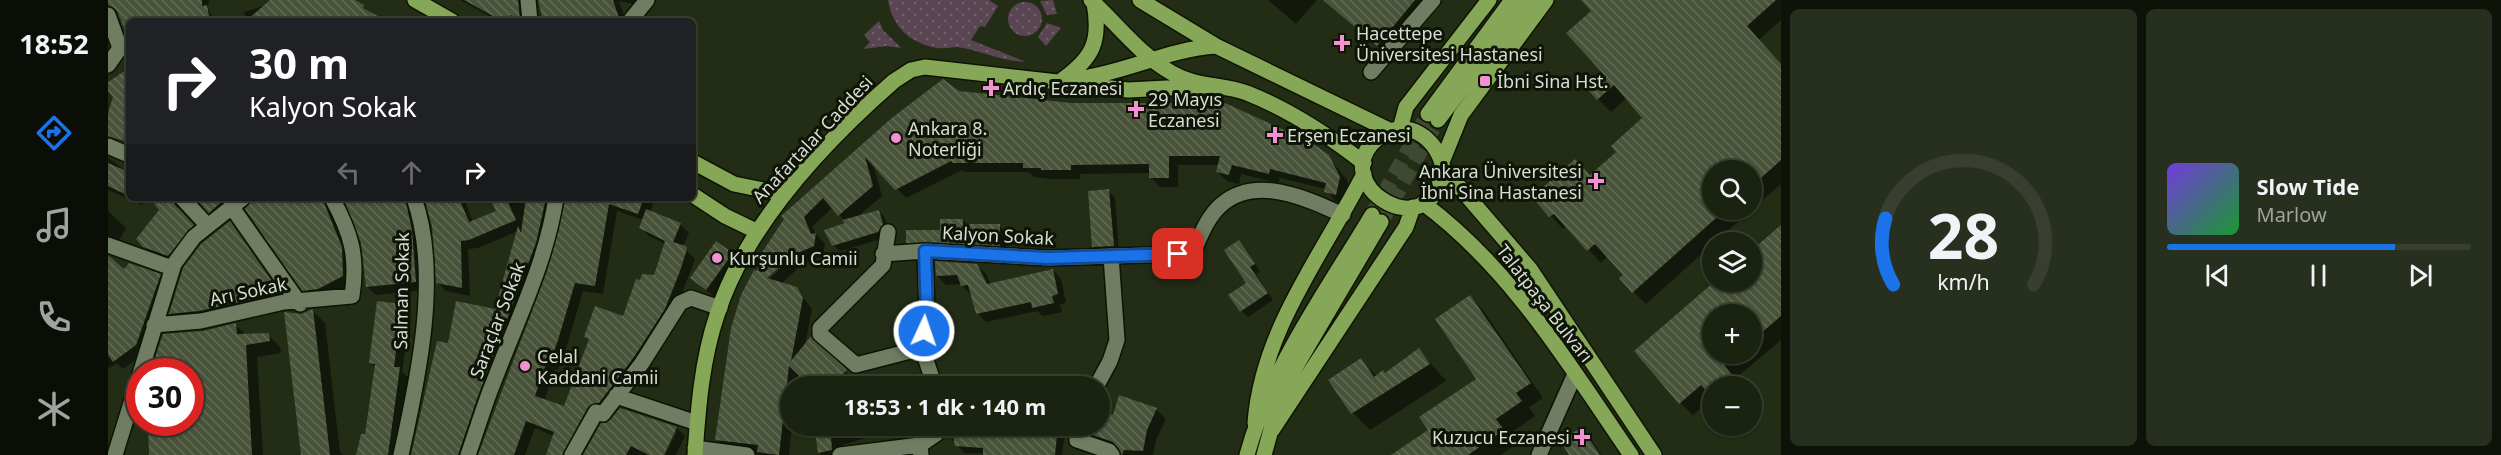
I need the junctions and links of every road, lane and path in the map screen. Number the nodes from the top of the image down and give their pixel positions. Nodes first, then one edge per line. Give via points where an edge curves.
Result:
1 (415, 0) edge
2 (528, 0) edge
3 (647, 0) edge
4 (1140, 0) edge
5 (1433, 0) edge
6 (1489, 0) edge
7 (1512, 0) edge
8 (1529, 0) edge
9 (1546, 0) edge
10 (1093, 2) edge
11 (108, 15) edge
12 (447, 18) edge
13 (530, 18) edge
14 (632, 18) edge
15 (1216, 46) junction
16 (125, 47) edge
17 (1151, 60) junction
18 (108, 65) edge
19 (1371, 72) dead end
20 (1059, 81) junction
21 (1207, 86) junction
22 (1396, 130) junction
23 (108, 146) edge
24 (126, 153) edge
25 (696, 164) edge
26 (1443, 165) junction
27 (1364, 168) junction
28 (783, 194) junction
29 (696, 197) edge
30 (185, 201) edge
31 (333, 201) edge
32 (415, 201) edge
33 (555, 201) edge
34 (237, 202) edge
35 (1418, 205) junction
36 (1343, 214) junction
37 (207, 225) junction
38 (756, 231) junction
39 (888, 232) dead end
40 (108, 245) edge
41 (925, 251) junction
42 (883, 254) junction
43 (1111, 256) junction
44 (172, 268) junction
45 (298, 302) junction
46 (720, 308) junction
47 (154, 325) junction
48 (922, 348) junction
49 (1575, 374) junction
50 (931, 376) edge
51 (1102, 376) edge
52 (616, 396) junction
53 (698, 423) junction
54 (1256, 423) junction
55 (1272, 430) junction
56 (934, 436) edge
57 (1077, 436) edge
58 (920, 450) edge
59 (695, 452) edge
60 (115, 455) edge
61 (401, 455) edge
62 (468, 455) edge
63 (572, 455) edge
64 (747, 455) edge
65 (840, 455) edge
66 (1112, 455) edge
67 (1247, 455) edge
68 (1264, 455) edge
69 (1539, 455) edge
70 (1631, 455) edge
71 (1654, 455) edge

1 - 12 main road
2 - 13 street
3 - 14 street
4 - 15 main road, Talatpaşa Bulvarı
5 - 19 street
6 - 22 main road via 1406,107
7 - 8 main road via 1433,117
9 - 26 main road via 1461,115
10 - 17 main road, Talatpaşa Bulvarı
10 - 20 main road via 1098,26 1092,48 1077,69
11 - 16 street
15 - 17 main road
15 - 22 main road, Talatpaşa Bulvarı
16 - 18 street
17 - 20 main road via 1105,75
17 - 21 main road, Talatpaşa Bulvarı via 1174,74
20 - 21 main road via 1128,90
20 - 28 main road, Anafartalar Caddesi via 942,68 910,70 881,93
21 - 27 main road, Talatpaşa Bulvarı via 1245,92 1283,110 1318,129
22 - 26 main road, Talatpaşa Bulvarı via 1409,129 1426,136 1438,150
22 - 27 main road via 1373,143
23 - 24 street
25 - 28 main road via 734,184
26 - 35 main road via 1438,188
26 - 71 main road, Talatpaşa Bulvarı via 1530,269
27 - 35 main road, Talatpaşa Bulvarı via 1373,194 1381,201 1391,206
27 - 36 main road
28 - 38 main road, Anafartalar Caddesi
29 - 38 main road
30 - 37 street
31 - 45 street, Arı Sokak via 353,250 352,296
32 - 61 street, Salman Sokak via 424,239 424,326
33 - 62 street, Saraçlar Sokak via 527,303
34 - 37 street
34 - 45 street via 272,262 282,268
35 - 49 main road, Talatpaşa Bulvarı via 1472,242 1491,262
35 - 55 main road
36 - 43 street, Kalyon Sokak via 1293,194 1244,194 1227,201 1213,214 1191,257
36 - 54 main road via 1276,333 1259,389
37 - 44 street via 190,241
38 - 46 main road, Anafartalar Caddesi
39 - 42 street
40 - 44 street
41 - 42 street, Kalyon Sokak
41 - 43 street, Kalyon Sokak via 1048,258
41 - 48 street via 927,314
42 - 48 street via 883,265 820,328 820,334 856,365
43 - 51 street via 1117,340
44 - 47 street
45 - 47 street, Arı Sokak via 201,321
46 - 52 street via 691,298 680,303
46 - 53 main road, Anafartalar Caddesi via 709,344
47 - 60 street
48 - 50 street
49 - 69 street
49 - 70 main road, Talatpaşa Bulvarı
52 - 53 street
52 - 63 street via 603,414 596,412
53 - 59 main road, Anafartalar Caddesi
54 - 55 main road via 1283,363 1377,219 1282,390
54 - 67 main road
55 - 68 main road
56 - 58 street
57 - 66 street via 1077,440
58 - 65 street
59 - 64 street

